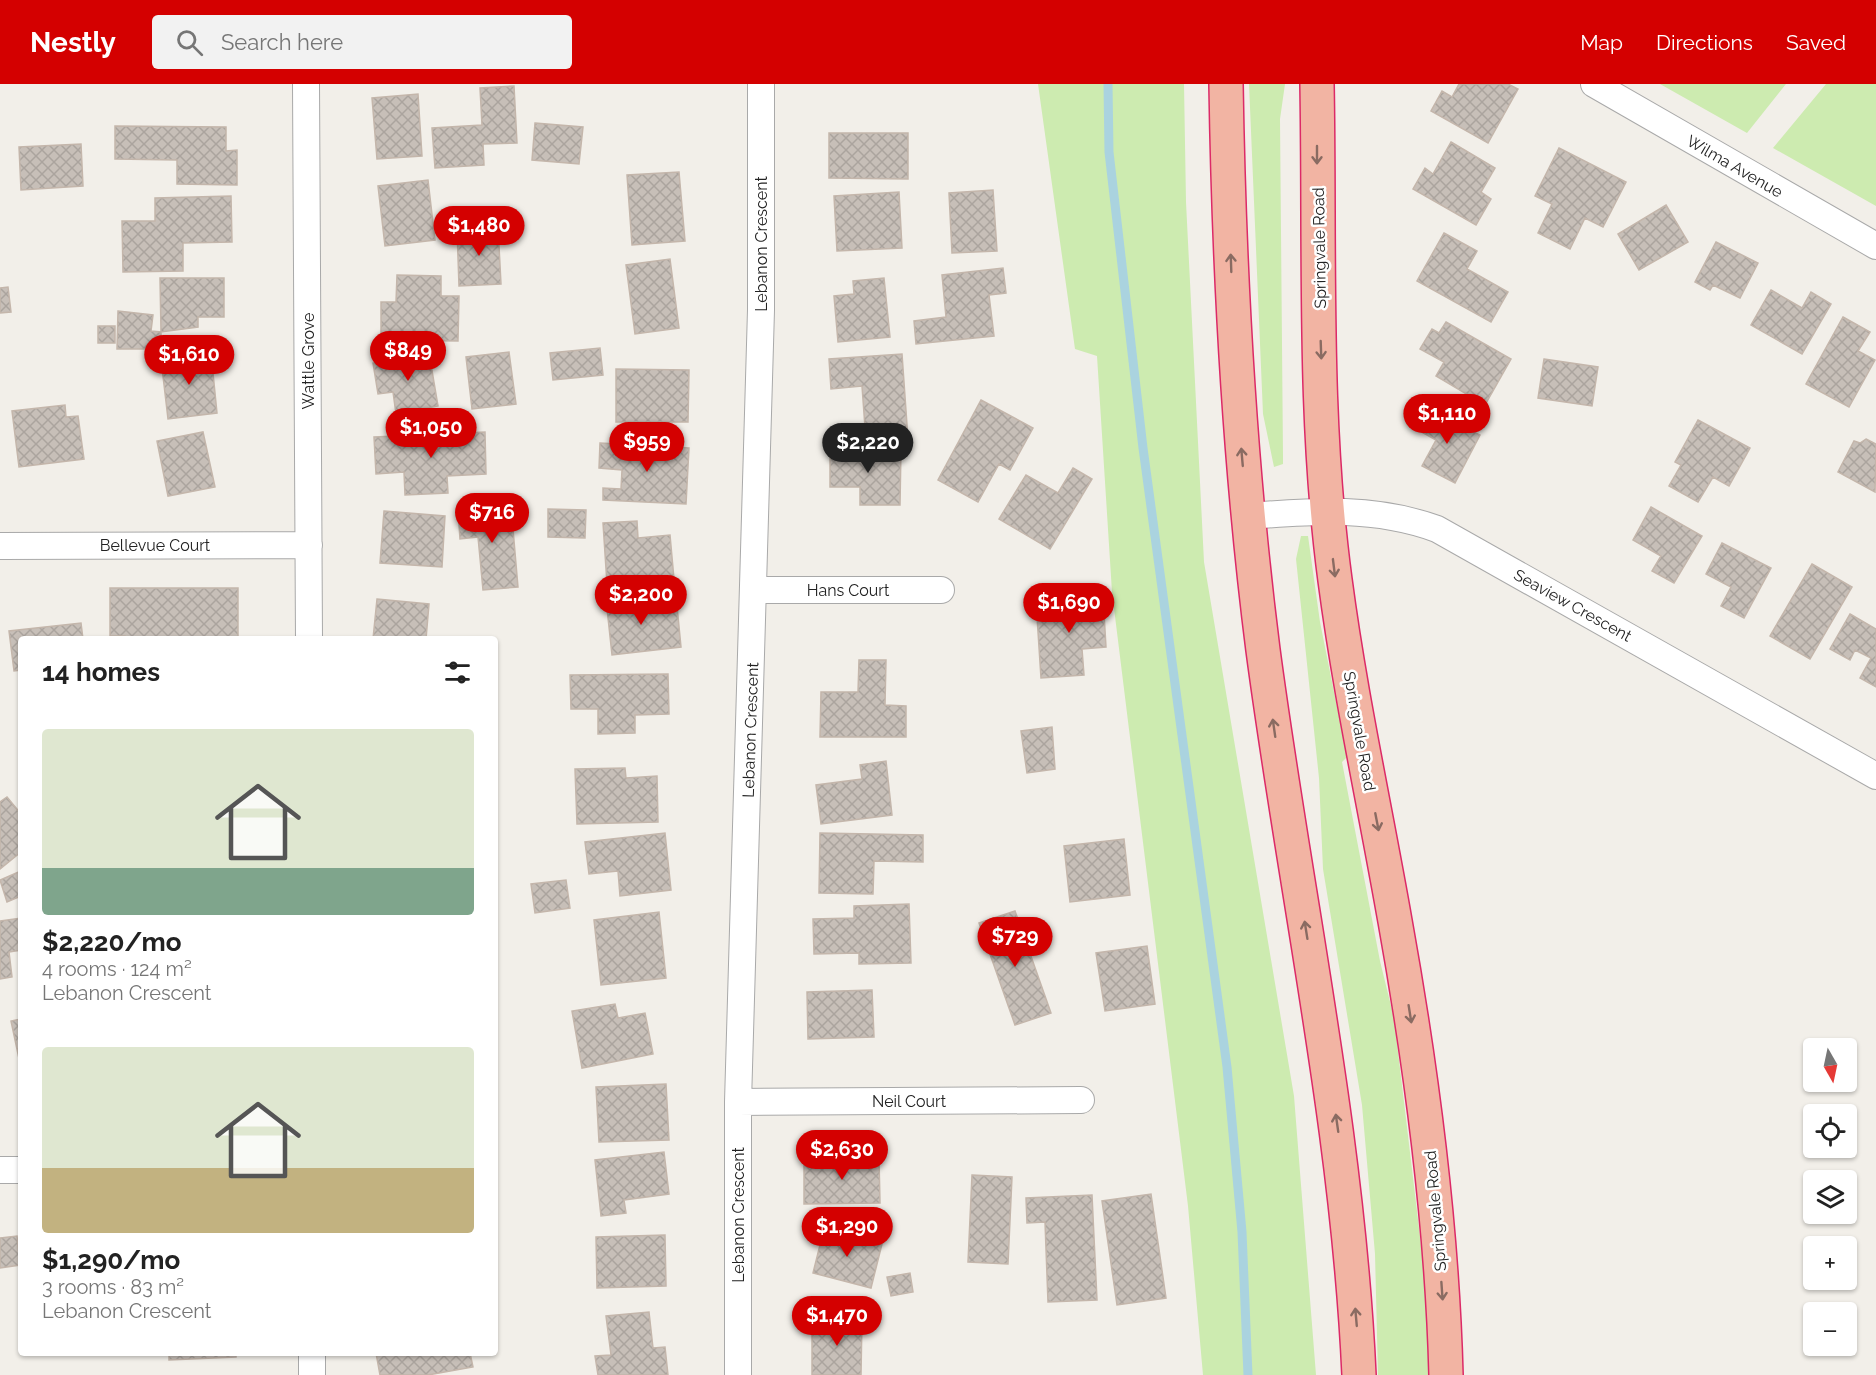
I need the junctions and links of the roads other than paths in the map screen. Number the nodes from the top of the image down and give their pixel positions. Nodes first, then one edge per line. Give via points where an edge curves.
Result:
1 (306, 84) edge
2 (761, 84) edge
3 (1226, 84) edge
4 (1317, 84) edge
5 (1594, 84) edge
6 (1876, 246) edge
7 (1327, 510) junction
8 (1248, 516) junction
9 (309, 544) junction
10 (0, 546) edge
11 (754, 590) junction
12 (941, 590) dead end
13 (309, 636) edge
14 (1876, 776) edge
15 (1081, 1100) dead end
16 (738, 1102) junction
17 (0, 1170) edge
18 (18, 1170) edge
19 (312, 1356) edge
20 (312, 1375) edge
21 (738, 1375) edge
22 (1359, 1375) edge
23 (1446, 1375) edge

1 - 9 street, Wattle Grove
2 - 11 street, Lebanon Crescent via 761,309
8 -> 3 highway via 1233,307
4 -> 7 highway, Springvale Road
5 - 6 street, Wilma Avenue
7 - 8 street, Seaview Crescent
7 - 14 street, Seaview Crescent via 1394,516 1437,529
7 -> 23 highway, Springvale Road via 1347,659 1421,1077 1436,1212
22 -> 8 highway via 1342,1165 1274,729
9 - 10 street, Bellevue Court
9 - 13 street, Wattle Grove
11 - 12 street, Hans Court
11 - 16 street, Lebanon Crescent
15 - 16 street, Neil Court
16 - 21 street, Lebanon Crescent
17 - 18 street
19 - 20 street

